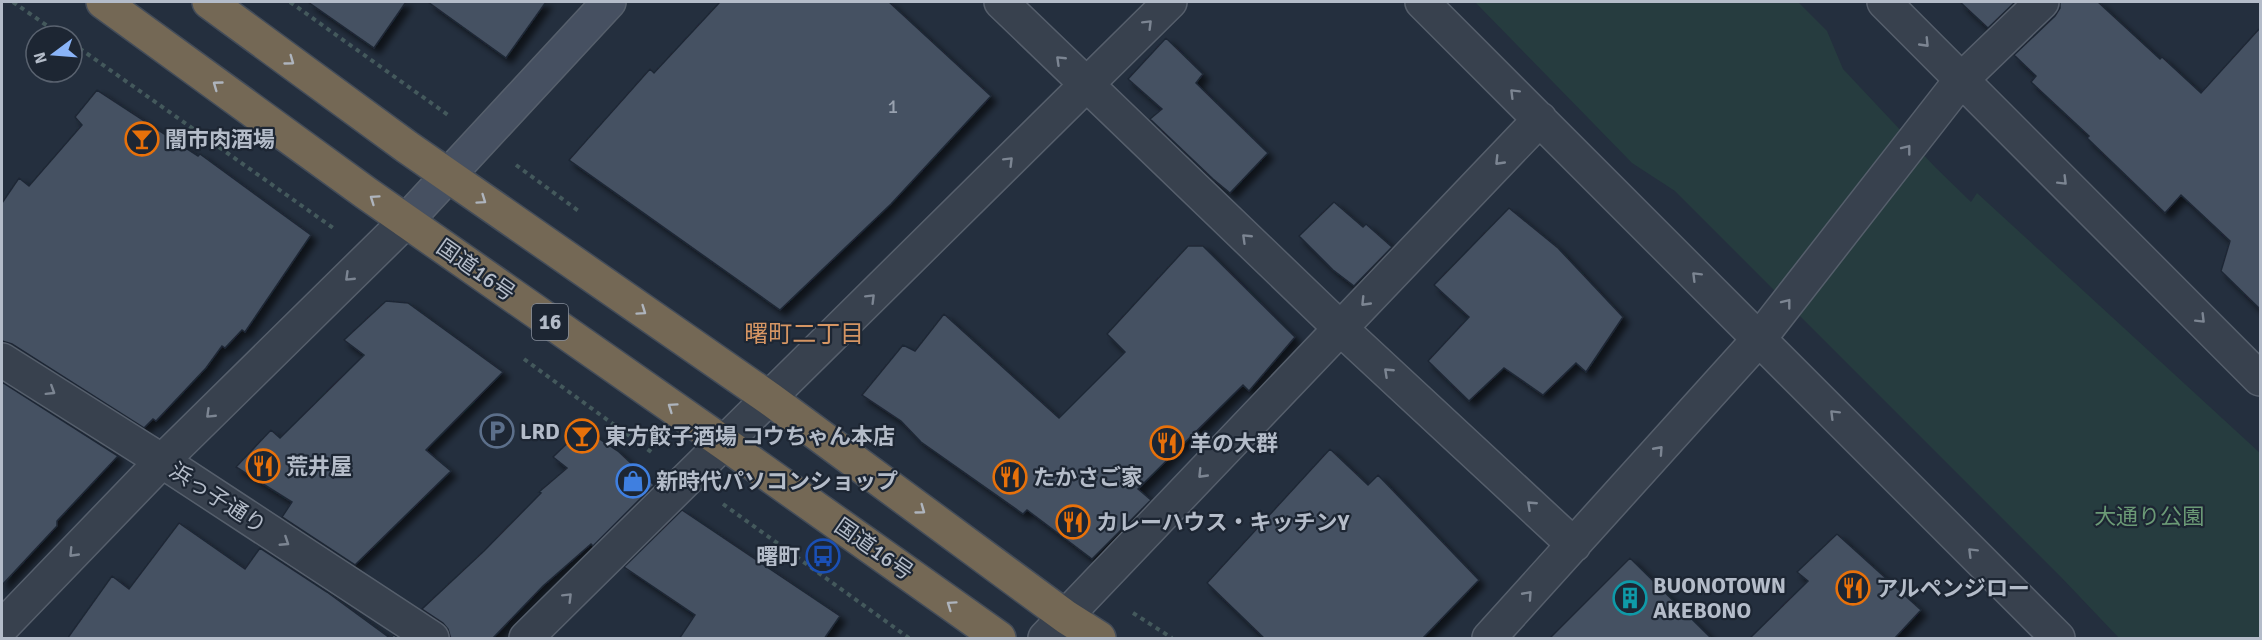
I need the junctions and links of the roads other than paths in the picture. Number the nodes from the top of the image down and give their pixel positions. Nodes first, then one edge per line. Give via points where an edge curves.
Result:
1 (103, 2) edge
2 (209, 2) edge
3 (609, 2) edge
4 (1001, 2) edge
5 (1170, 2) edge
6 (1422, 2) edge
7 (1884, 2) edge
8 (2042, 2) edge
9 (1961, 80) junction
10 (1086, 85) junction
11 (1540, 119) junction
12 (448, 176) junction
13 (406, 222) junction
14 (1340, 328) junction
15 (1759, 339) junction
16 (2, 360) edge
17 (2260, 379) edge
18 (770, 399) junction
19 (724, 443) junction
20 (162, 461) junction
21 (1574, 544) junction
22 (2, 627) edge
23 (1056, 628) edge
24 (432, 639) edge
25 (526, 639) edge
26 (999, 639) edge
27 (1098, 639) edge
28 (1489, 639) edge
29 (2058, 639) edge

13 -> 1 highway, 国道16号 / 16
2 -> 12 highway
3 - 12 street
10 -> 4 street
10 -> 5 street
11 -> 6 street
7 -> 9 street
8 - 9 street
15 -> 9 street
9 -> 17 street
14 -> 10 street
18 -> 10 street
11 -> 14 street
15 -> 11 street
12 - 13 street
12 -> 18 highway
19 -> 13 highway, 国道16号 / 16
13 -> 20 street
21 -> 14 street
14 -> 23 street
21 -> 15 street
29 -> 15 street
16 -> 20 street, 浜っ子通り
18 - 19 street
18 -> 23 highway
25 -> 19 street
26 -> 19 highway, 国道16号 / 16
20 -> 22 street
20 -> 24 street, 浜っ子通り
28 -> 21 street
23 - 27 highway

